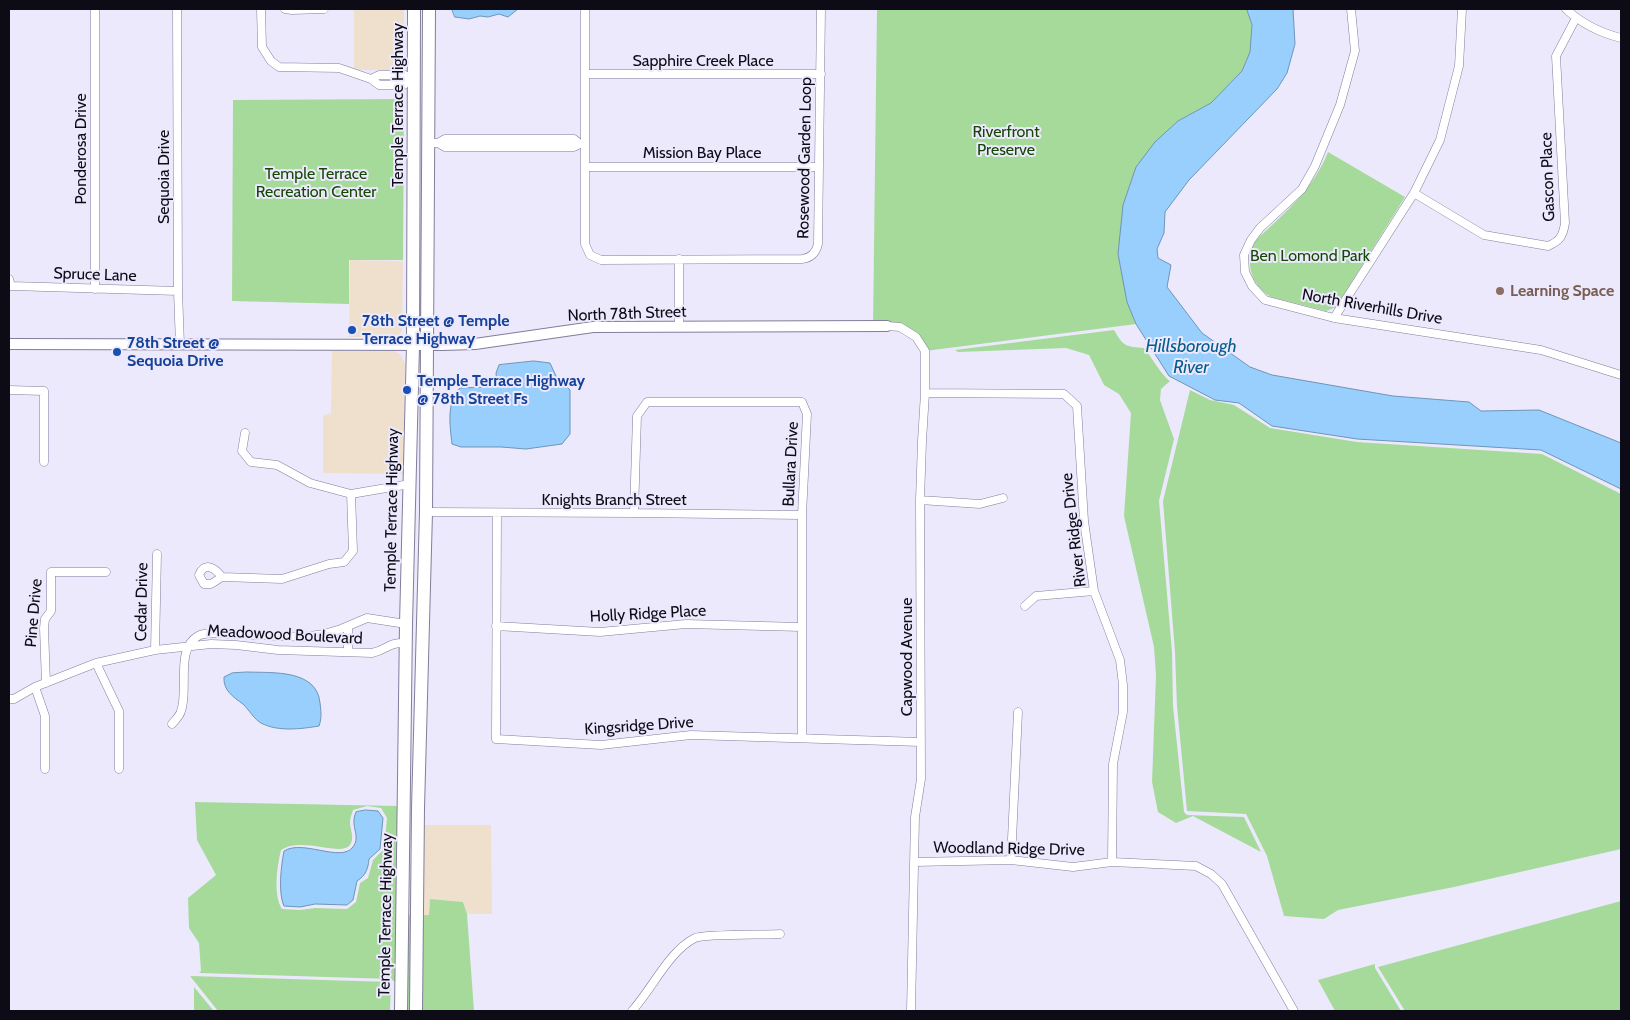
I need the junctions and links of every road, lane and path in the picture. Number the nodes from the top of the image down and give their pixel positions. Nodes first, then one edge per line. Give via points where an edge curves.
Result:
1 (96, 9) edge
2 (177, 9) edge
3 (261, 9) edge
4 (285, 9) edge
5 (324, 9) edge
6 (414, 9) edge
7 (429, 9) edge
8 (585, 9) edge
9 (821, 9) edge
10 (1351, 9) edge
11 (1462, 9) edge
12 (1566, 9) edge
13 (1576, 18) junction
14 (1621, 38) edge
15 (585, 74) junction
16 (821, 74) junction
17 (411, 79) junction
18 (433, 143) junction
19 (582, 144) junction
20 (585, 167) junction
21 (819, 167) junction
22 (1414, 193) junction
23 (679, 259) junction
24 (10, 282) edge
25 (95, 289) junction
26 (178, 291) junction
27 (1334, 318) junction
28 (679, 326) junction
29 (887, 326) joint
30 (9, 344) edge
31 (180, 345) junction
32 (413, 345) junction
33 (428, 345) junction
34 (1621, 375) edge
35 (9, 390) edge
36 (925, 393) junction
37 (245, 433) dead end
38 (44, 462) dead end
39 (410, 484) junction
40 (351, 494) junction
41 (1002, 498) dead end
42 (920, 500) junction
43 (410, 512) junction
44 (426, 512) junction
45 (497, 513) junction
46 (634, 513) junction
47 (802, 516) junction
48 (157, 554) dead end
49 (106, 572) dead end
50 (222, 577) dead end
51 (1094, 591) junction
52 (1025, 606) dead end
53 (406, 624) junction
54 (348, 626) junction
55 (496, 626) junction
56 (801, 627) junction
57 (406, 643) junction
58 (189, 646) junction
59 (155, 650) junction
60 (348, 652) junction
61 (96, 663) junction
62 (46, 683) junction
63 (36, 687) junction
64 (9, 699) edge
65 (421, 711) junction
66 (1018, 712) dead end
67 (172, 724) dead end
68 (802, 738) junction
69 (921, 742) junction
70 (45, 769) dead end
71 (119, 769) dead end
72 (403, 853) junction
73 (418, 853) junction
74 (1011, 860) junction
75 (914, 862) junction
76 (1112, 862) junction
77 (780, 934) dead end
78 (401, 1011) edge
79 (416, 1011) edge
80 (632, 1011) edge
81 (911, 1011) edge
82 (1294, 1011) edge

1 - 25 street, Ponderosa Drive
2 - 26 street, Sequoia Drive
3 - 17 street via 262,47 274,65 283,68 339,68 379,85 404,85
4 - 5 street
6 - 17 main road, Temple Terrace Highway
7 - 18 main road, Temple Terrace Highway
8 - 15 street
9 - 16 street, Rosewood Garden Loop
10 - 27 street, North Riverhills Drive via 1355,51 1340,106 1315,166 1302,189 1260,228 1244,255 1245,272 1265,300
11 - 22 street via 1459,66 1440,140
12 - 13 street
13 - 14 street
13 - 22 street, Gascon Place via 1556,56 1565,223 1563,236 1548,246 1484,235
15 - 16 street, Sapphire Creek Place
15 - 19 street
16 - 21 street, Rosewood Garden Loop
17 - 18 main road via 420,82 421,132
17 - 32 main road, Temple Terrace Highway
18 - 19 street via 445,147 524,143 574,147
18 - 33 main road, Temple Terrace Highway
19 - 20 street
20 - 21 street, Mission Bay Place
20 - 23 street, Rosewood Garden Loop via 587,250 590,255 601,260
21 - 23 street, Rosewood Garden Loop via 818,244 813,255 802,259
22 - 27 street
23 - 28 street
24 - 25 street, Spruce Lane
25 - 26 street, Spruce Lane
26 - 31 street, Sequoia Drive
27 - 34 street, North Riverhills Drive via 1542,350
28 - 29 street, North 78th Street
28 - 33 street, North 78th Street via 593,327 475,344
29 - 36 street, Capwood Avenue via 900,327 916,337 925,351
30 - 31 street, North 78th Street
31 - 32 street, North 78th Street
32 - 33 street, North 78th Street
32 - 39 main road, Temple Terrace Highway
33 - 44 main road, Temple Terrace Highway
35 - 38 street via 44,391
36 - 42 street, Capwood Avenue
36 - 51 street, River Ridge Drive via 1064,394 1077,406 1084,521
37 - 40 street via 242,451 251,462 277,465 310,483
39 - 40 street
39 - 43 main road, Temple Terrace Highway
40 - 50 street via 353,551 344,562 282,579
41 - 42 street via 980,504
42 - 69 street, Capwood Avenue
43 - 44 main road
43 - 53 main road, Temple Terrace Highway
44 - 45 street, Knights Branch Street
44 - 65 main road, Temple Terrace Highway
45 - 46 street, Knights Branch Street
45 - 55 street, Kingsridge Drive
46 - 47 street, Knights Branch Street
46 - 47 street, Bullara Drive via 637,416 648,402 802,402 807,414
47 - 56 street, Bullara Drive
48 - 59 street, Cedar Drive
49 - 62 street, Pine Drive via 51,572 51,611 44,628
51 - 52 street via 1036,596
51 - 76 street, River Ridge Drive via 1120,660 1124,685 1124,712 1113,764
53 - 54 street, Meadowood Boulevard via 367,618
53 - 57 main road, Temple Terrace Highway
53 - 65 main road via 413,631 414,684
54 - 58 street, Meadowood Boulevard via 303,637 210,633 198,636
54 - 60 street
55 - 56 street, Holly Ridge Place via 600,632 686,624
55 - 68 street, Kingsridge Drive via 496,738 601,745 691,735
56 - 68 street, Bullara Drive
57 - 60 street, Meadowood Boulevard via 392,643 372,653
57 - 72 main road, Temple Terrace Highway
58 - 59 street, Meadowood Boulevard
58 - 60 street, Meadowood Boulevard via 236,645
58 - 67 street via 184,658 184,701 181,713
59 - 61 street, Meadowood Boulevard
61 - 62 street, Meadowood Boulevard
61 - 71 street via 119,711
62 - 63 street, Meadowood Boulevard
63 - 64 street, Meadowood Boulevard
63 - 70 street via 44,716
65 - 73 main road, Temple Terrace Highway
66 - 74 street
68 - 69 street, Kingsridge Drive
69 - 75 street, Capwood Avenue
72 - 73 main road
72 - 78 main road, Temple Terrace Highway
73 - 79 main road, Temple Terrace Highway
74 - 75 street, Woodland Ridge Drive
74 - 76 street, Woodland Ridge Drive via 1073,867
75 - 81 street, Capwood Avenue
76 - 82 street, Woodland Ridge Drive via 1196,866 1211,874 1222,884
77 - 80 street via 697,937 682,947

